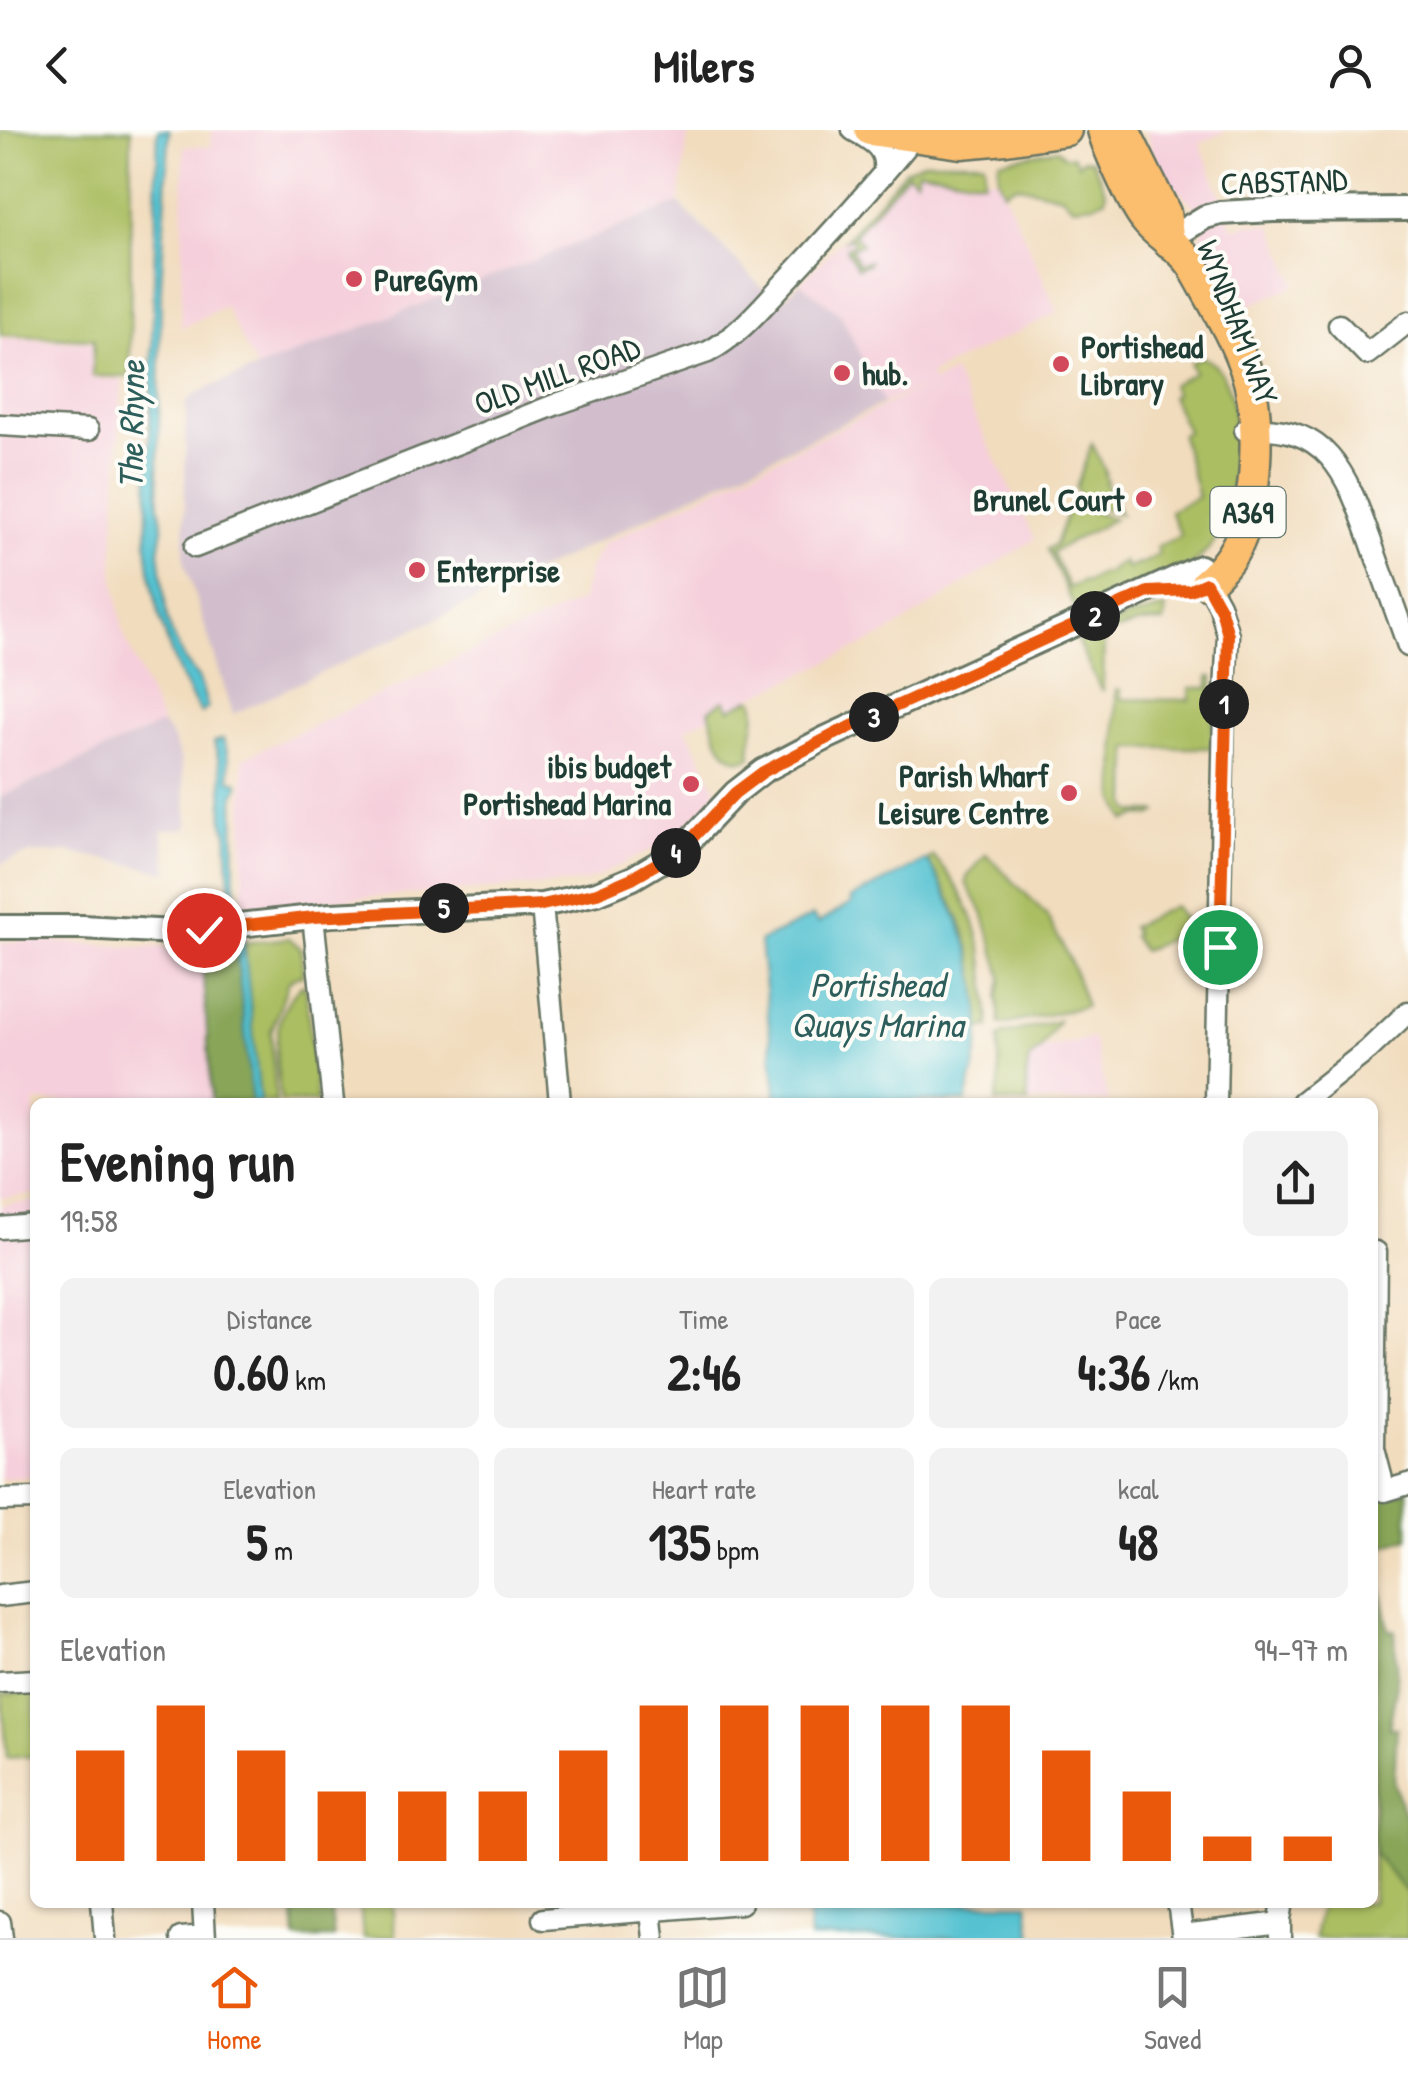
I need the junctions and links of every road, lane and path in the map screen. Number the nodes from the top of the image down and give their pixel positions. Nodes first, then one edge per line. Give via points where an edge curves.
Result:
1 (853, 130) edge
2 (870, 130) edge
3 (1066, 130) edge
4 (1103, 130) edge
5 (1124, 130) edge
6 (916, 134) edge
7 (883, 175) junction
8 (1408, 210) edge
9 (1168, 238) junction
10 (1408, 322) edge
11 (1339, 325) dead end
12 (0, 425) edge
13 (88, 430) dead end
14 (1250, 430) junction
15 (195, 546) dead end
16 (1203, 575) junction
17 (1408, 646) edge
18 (542, 905) junction
19 (314, 917) junction
20 (0, 927) edge
21 (1408, 1012) edge
22 (333, 1098) edge
23 (560, 1098) edge
24 (1216, 1098) edge
25 (1307, 1098) edge
26 (30, 1225) edge
27 (0, 1228) edge
28 (1381, 1260) dead end
29 (1378, 1341) edge
30 (1378, 1465) edge
31 (1406, 1485) edge
32 (30, 1498) edge
33 (0, 1500) edge
34 (30, 1592) edge
35 (0, 1596) edge
36 (30, 1680) edge
37 (0, 1682) edge
38 (102, 1908) edge
39 (203, 1908) edge
40 (635, 1908) edge
41 (650, 1908) edge
42 (1179, 1908) edge
43 (543, 1920) dead end
44 (1281, 1921) edge
45 (0, 1922) edge
46 (205, 1937) edge
47 (1183, 1937) edge
48 (2, 1938) edge
49 (105, 1938) edge
50 (181, 1938) edge
51 (654, 1938) edge

1 - 7 street via 882,151
2 - 6 main road
3 - 6 main road via 962,143
4 - 9 main road, WYNDHAM WAY / A369 via 1144,218
5 - 9 main road, WYNDHAM WAY / A369 via 1165,213
6 - 7 street, OLD MILL ROAD
7 - 15 street, OLD MILL ROAD via 754,315 708,352
8 - 9 street, CABSTAND via 1220,213
9 - 14 main road, WYNDHAM WAY / A369 via 1192,264 1243,362 1251,390
10 - 11 street via 1366,354
12 - 13 street
14 - 16 main road, A369 via 1250,498 1242,534 1226,563
14 - 17 street via 1280,429 1306,438 1345,476
16 - 18 street via 1148,592 839,732 763,772 682,849 632,878
16 - 24 street, A369 via 1223,614 1228,644
18 - 19 street
18 - 23 street
19 - 20 street via 204,930
19 - 22 street
21 - 25 street
26 - 27 street
28 - 29 street
30 - 31 street via 1385,1491
32 - 33 street
34 - 35 street
36 - 37 street
38 - 49 street
39 - 46 street
40 - 43 street
41 - 51 street
42 - 47 street
44 - 47 street
45 - 48 street
46 - 50 street

